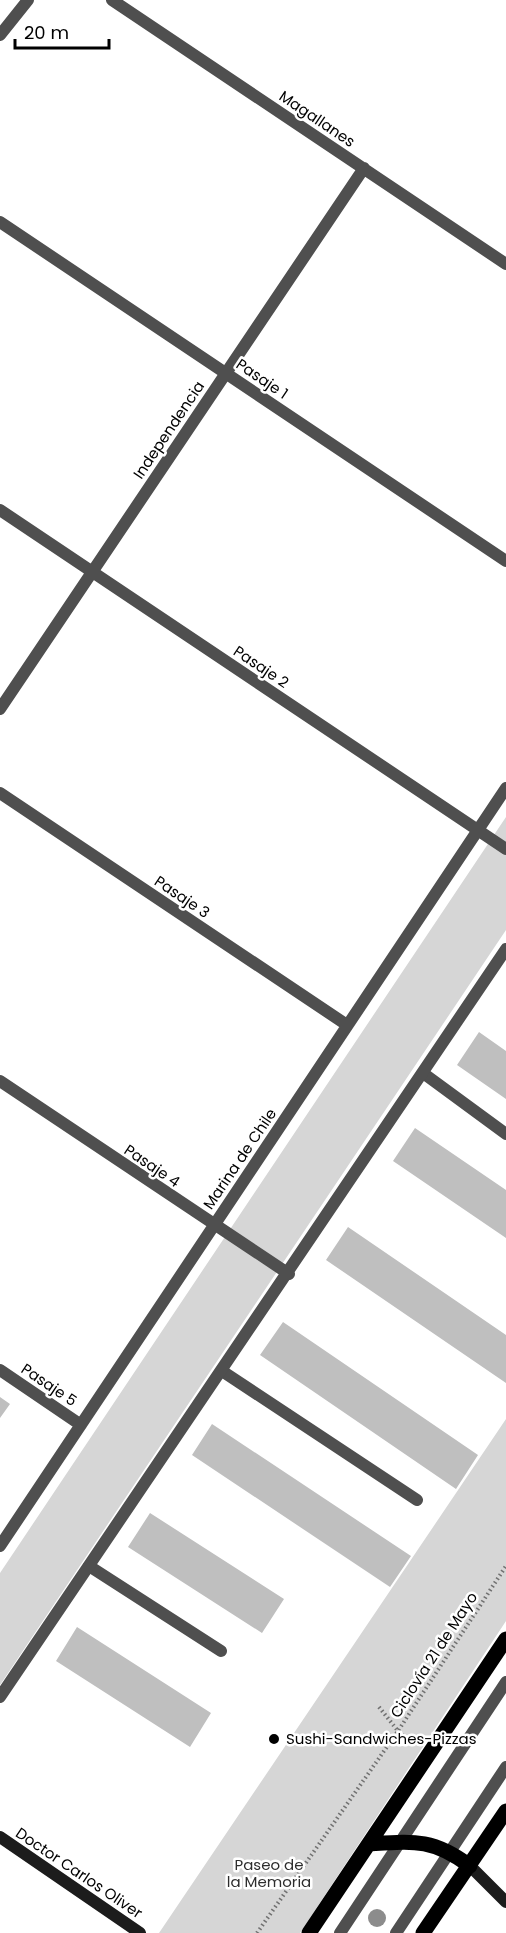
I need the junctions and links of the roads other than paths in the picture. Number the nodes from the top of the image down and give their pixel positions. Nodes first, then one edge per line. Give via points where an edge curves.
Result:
1 (27, 0) edge
2 (112, 0) edge
3 (0, 35) edge
4 (364, 168) junction
5 (0, 222) edge
6 (506, 264) edge
7 (226, 373) junction
8 (0, 510) edge
9 (506, 561) edge
10 (92, 572) junction
11 (0, 709) edge
12 (506, 789) edge
13 (0, 793) edge
14 (478, 830) junction
15 (506, 849) edge
16 (506, 949) edge
17 (347, 1025) junction
18 (423, 1073) junction
19 (0, 1081) edge
20 (506, 1134) edge
21 (213, 1226) junction
22 (289, 1274) junction
23 (0, 1370) edge
24 (222, 1371) junction
25 (81, 1425) junction
26 (417, 1500) dead end
27 (0, 1546) edge
28 (89, 1566) junction
29 (506, 1639) edge
30 (221, 1651) dead end
31 (506, 1682) edge
32 (0, 1697) edge
33 (506, 1767) edge
34 (506, 1811) edge
35 (0, 1837) edge
36 (401, 1842) junction
37 (369, 1844) junction
38 (450, 1851) junction
39 (470, 1866) junction
40 (506, 1902) edge
41 (140, 1933) edge
42 (309, 1933) edge
43 (340, 1933) edge
44 (396, 1933) edge
45 (423, 1933) edge

1 - 3 street
2 - 4 street, Magallanes
4 - 6 street, Magallanes
4 - 7 street, Independencia
5 - 7 street, Pasaje 1
7 - 9 street, Pasaje 1
7 - 10 street, Independencia
8 - 10 street, Pasaje 2
10 - 11 street, Independencia
10 - 14 street, Pasaje 2
12 - 14 street, Marina de Chile
13 - 17 street, Pasaje 3
14 - 15 street, Pasaje 2
14 - 17 street, Marina de Chile
16 - 18 street
17 - 21 street, Marina de Chile
18 - 20 street
18 - 22 street
19 - 21 street, Pasaje 4
21 - 22 street, Pasaje 4
21 - 25 street, Marina de Chile
22 - 24 street
23 - 25 street, Pasaje 5
24 - 26 street
24 - 28 street
25 - 27 street, Marina de Chile
28 - 30 street
28 - 32 street
29 - 37 main road
31 - 36 street
33 - 38 street
34 - 39 main road
35 - 41 street, Doctor Carlos Oliver
36 - 37 main road
36 - 38 main road via 437,1845
36 - 43 street
37 - 42 main road
38 - 39 main road
38 - 44 street
39 - 40 street
39 - 45 main road

